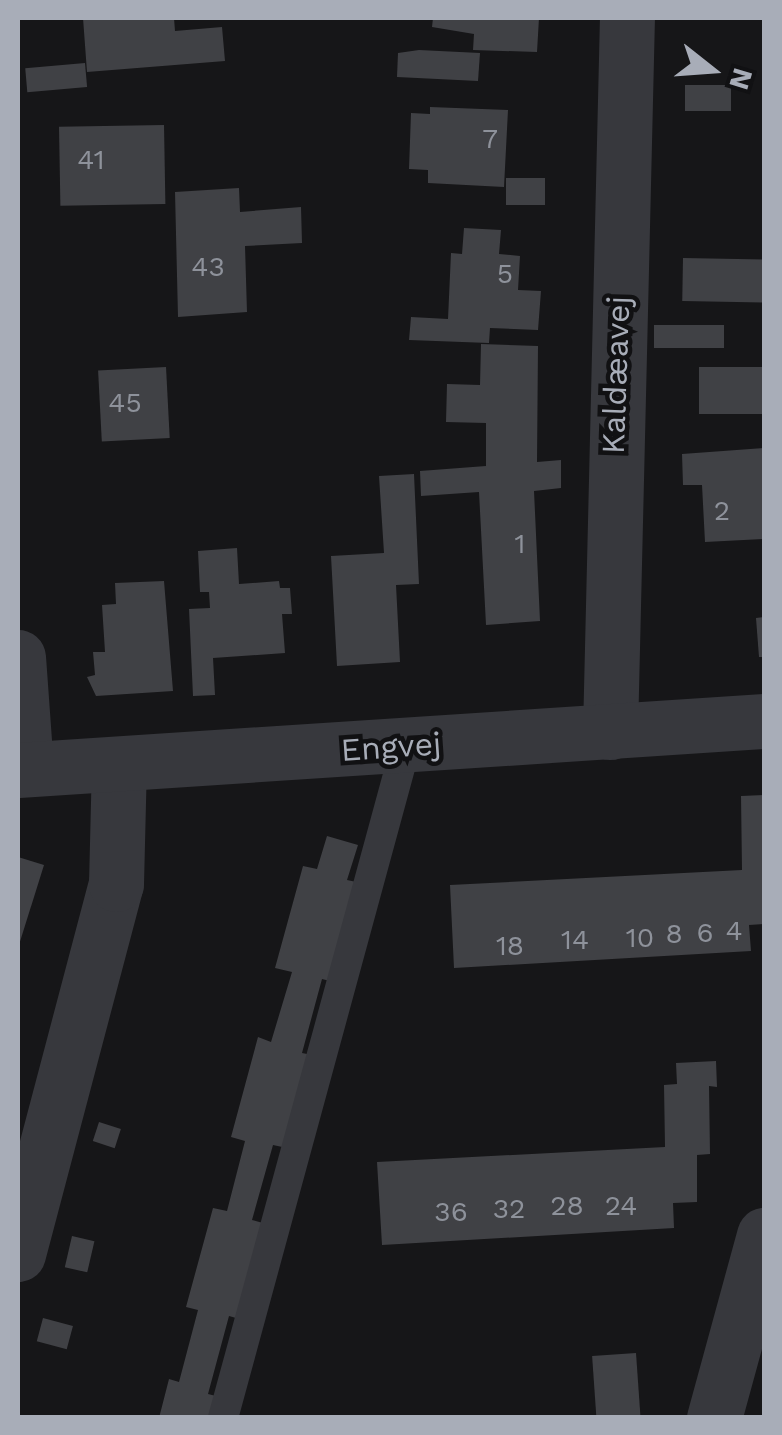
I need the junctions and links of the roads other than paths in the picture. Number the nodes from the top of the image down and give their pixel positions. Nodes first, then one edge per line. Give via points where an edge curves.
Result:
1 (628, 18) edge
2 (18, 657) edge
3 (764, 720) edge
4 (610, 732) junction
5 (406, 746) junction
6 (119, 765) junction
7 (22, 770) edge
8 (18, 1254) edge
9 (761, 1260) edge
10 (223, 1418) edge
11 (714, 1418) edge

1 - 4 street, Kaldæavej
2 - 7 street
3 - 4 street, Engvej
4 - 5 street, Engvej
5 - 6 street, Engvej
5 - 10 lane
6 - 7 street, Engvej
6 - 8 street via 116,884
9 - 11 street

